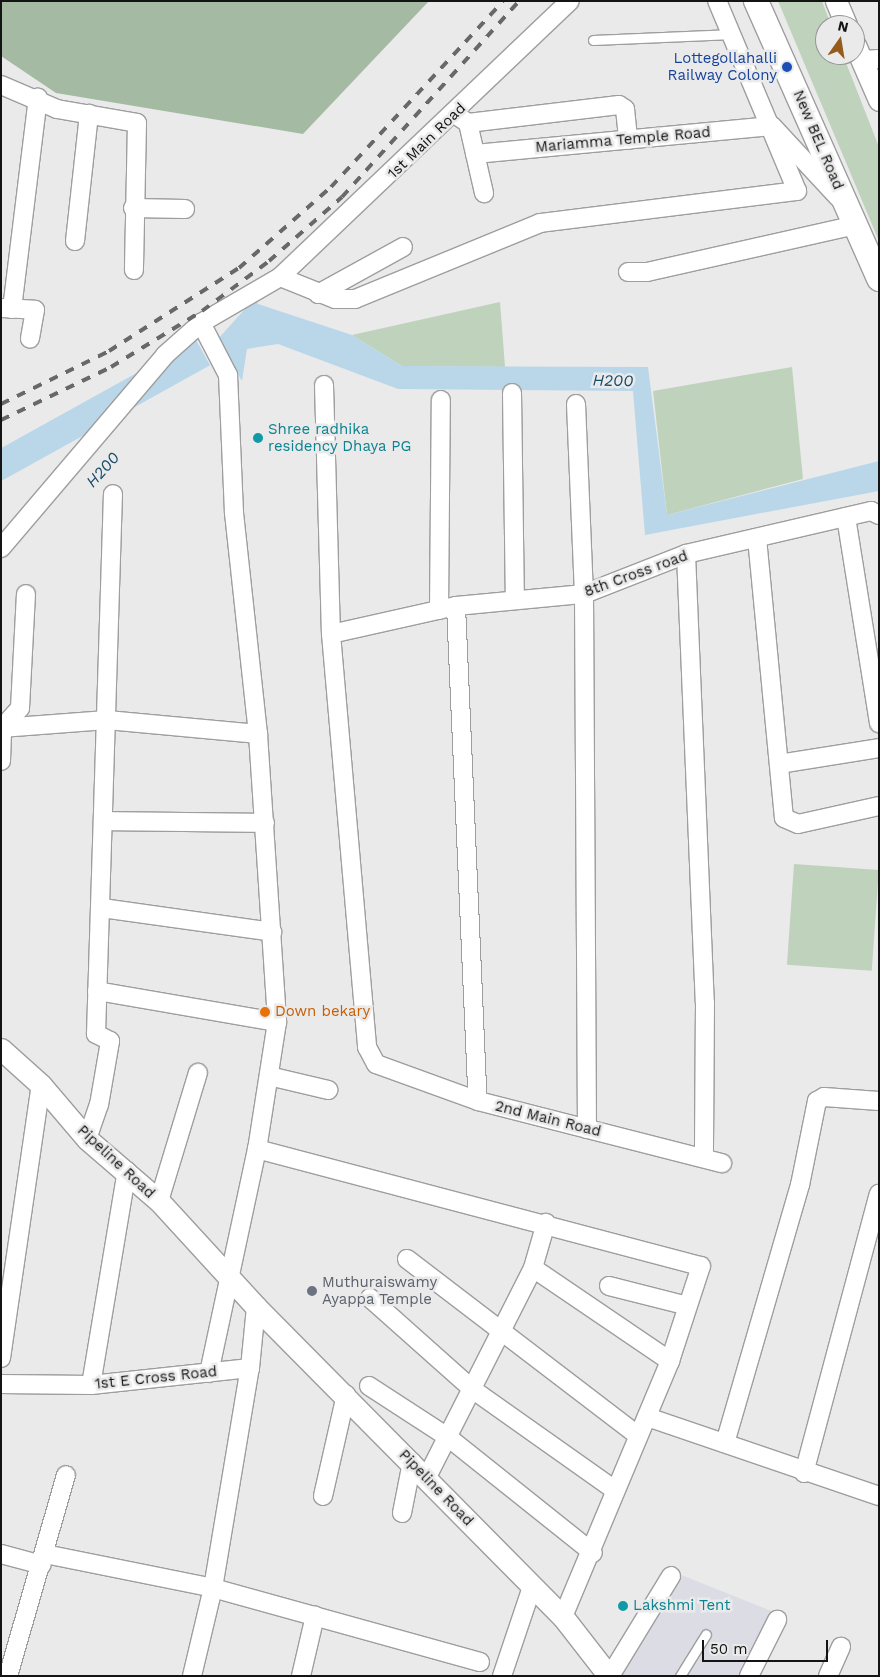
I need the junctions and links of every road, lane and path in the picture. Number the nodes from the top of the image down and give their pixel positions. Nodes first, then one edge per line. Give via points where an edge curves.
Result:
1 (570, 1) edge
2 (717, 1) edge
3 (756, 1) edge
4 (836, 1) edge
5 (842, 15) edge
6 (733, 34) junction
7 (593, 40) dead end
8 (865, 54) edge
9 (1, 85) edge
10 (38, 98) junction
11 (879, 100) edge
12 (89, 114) junction
13 (462, 119) junction
14 (772, 126) junction
15 (628, 140) junction
16 (475, 154) junction
17 (484, 193) dead end
18 (133, 208) junction
19 (185, 209) dead end
20 (851, 216) junction
21 (75, 242) dead end
22 (403, 247) dead end
23 (134, 270) dead end
24 (628, 272) dead end
25 (280, 277) junction
26 (879, 279) edge
27 (318, 294) junction
28 (6, 309) edge
29 (201, 323) junction
30 (30, 339) dead end
31 (324, 385) dead end
32 (512, 393) dead end
33 (441, 400) dead end
34 (576, 404) dead end
35 (114, 494) dead end
36 (879, 514) edge
37 (846, 517) junction
38 (757, 538) junction
39 (4, 539) edge
40 (686, 554) junction
41 (26, 594) dead end
42 (584, 594) junction
43 (515, 600) junction
44 (447, 608) junction
45 (331, 634) junction
46 (107, 720) junction
47 (879, 723) edge
48 (2, 728) edge
49 (258, 734) junction
50 (879, 748) edge
51 (1, 760) edge
52 (779, 764) junction
53 (879, 806) edge
54 (104, 821) junction
55 (265, 823) junction
56 (102, 908) junction
57 (272, 932) junction
58 (97, 991) junction
59 (277, 1022) junction
60 (1, 1050) edge
61 (198, 1073) dead end
62 (269, 1076) junction
63 (41, 1085) junction
64 (328, 1090) dead end
65 (478, 1101) junction
66 (879, 1101) edge
67 (587, 1129) junction
68 (87, 1139) junction
69 (258, 1149) junction
70 (704, 1158) junction
71 (722, 1164) dead end
72 (127, 1172) junction
73 (879, 1194) edge
74 (158, 1201) junction
75 (546, 1223) junction
76 (407, 1260) dead end
77 (534, 1268) junction
78 (231, 1275) junction
79 (7, 1277) edge
80 (609, 1286) dead end
81 (370, 1298) dead end
82 (688, 1306) junction
83 (256, 1307) junction
84 (502, 1334) junction
85 (1, 1358) edge
86 (670, 1361) junction
87 (250, 1368) junction
88 (209, 1373) junction
89 (1, 1384) edge
90 (91, 1385) junction
91 (369, 1386) dead end
92 (472, 1389) junction
93 (346, 1395) junction
94 (647, 1417) junction
95 (637, 1435) junction
96 (449, 1438) junction
97 (725, 1443) junction
98 (420, 1470) junction
99 (804, 1473) junction
100 (66, 1475) dead end
101 (612, 1489) junction
102 (323, 1496) dead end
103 (879, 1496) edge
104 (402, 1513) dead end
105 (593, 1553) junction
106 (1, 1554) edge
107 (44, 1559) junction
108 (671, 1576) dead end
109 (532, 1587) junction
110 (213, 1588) junction
111 (315, 1616) junction
112 (563, 1617) junction
113 (777, 1620) dead end
114 (706, 1634) dead end
115 (841, 1647) dead end
116 (480, 1662) dead end
117 (8, 1676) edge
118 (192, 1676) edge
119 (301, 1676) edge
120 (502, 1676) edge
121 (609, 1676) edge
122 (680, 1676) edge
123 (749, 1676) edge
124 (828, 1676) edge

1 - 13 street, 1st Main Road
2 - 6 street
3 - 20 main road, New BEL Road
4 - 5 street
6 - 7 lane
6 - 14 street
8 - 11 street
9 - 10 street
10 - 12 street via 57,109
10 - 28 street
12 - 18 street via 137,123
12 - 21 street
13 - 15 street via 619,105 625,109
13 - 16 street
13 - 25 street, 1st Main Road
14 - 15 street, Mariamma Temple Road
14 - 20 street
14 - 27 street via 797,191 540,223 355,299
15 - 16 street, Mariamma Temple Road
16 - 17 street
18 - 19 street
18 - 23 street
20 - 24 street via 647,272
20 - 26 main road, New BEL Road
22 - 27 street
25 - 27 street
25 - 29 street, 1st Main Road
28 - 30 street via 35,310
29 - 39 street, 1st Main Road via 165,355
29 - 49 street via 228,375 234,512
31 - 45 street
32 - 43 street
33 - 44 street
34 - 42 street
35 - 46 street
36 - 37 street, 8th Cross road via 871,511
37 - 38 street, 8th Cross road
37 - 47 street
38 - 40 street, 8th Cross road
38 - 52 street
40 - 42 street, 8th Cross road
40 - 70 street via 704,1003
41 - 48 street via 20,708
42 - 43 street, 8th Cross road
42 - 67 street
43 - 44 street, 8th Cross road
44 - 45 street, 8th Cross road
44 - 65 street
45 - 65 street, 2nd Main Road via 367,1047 376,1064
46 - 48 street
46 - 49 street
46 - 54 street
48 - 51 street
49 - 55 street
50 - 52 street
52 - 53 street via 784,818 798,824
54 - 55 street
54 - 56 street
55 - 57 street
56 - 57 street
56 - 58 street
57 - 59 street
58 - 59 street
58 - 68 street via 96,1034 110,1041 98,1105
59 - 62 street
60 - 63 street, Pipeline Road
61 - 74 street
62 - 64 street
62 - 69 street
63 - 68 street, Pipeline Road
63 - 79 street
65 - 67 street, 2nd Main Road
66 - 97 street via 824,1097 817,1101 800,1185
67 - 70 street, 2nd Main Road
68 - 72 street, Pipeline Road
69 - 75 street
69 - 78 street
70 - 71 street, 2nd Main Road
72 - 74 street, Pipeline Road
72 - 90 street
73 - 99 street
74 - 78 street, Pipeline Road
75 - 77 street
75 - 82 street via 701,1266
76 - 84 street
77 - 84 street
77 - 86 street
78 - 83 street, Pipeline Road
78 - 88 street
79 - 85 street
80 - 82 street
81 - 92 street
82 - 86 street
83 - 87 street
83 - 93 street, Pipeline Road
84 - 92 street
84 - 95 street
86 - 94 street
87 - 88 street, 1st E Cross Road
87 - 110 street
88 - 90 street, 1st E Cross Road
89 - 90 street, 1st E Cross Road
91 - 96 street
92 - 96 street
92 - 101 street
93 - 98 street, Pipeline Road
93 - 102 street
94 - 95 street
94 - 97 street
95 - 101 street
96 - 98 street
96 - 105 street
97 - 99 street
98 - 104 street
98 - 109 street, Pipeline Road
99 - 103 street
100 - 107 street
101 - 105 street
105 - 112 street
106 - 107 street
107 - 110 street
107 - 117 street
108 - 121 street
109 - 112 street, Pipeline Road
109 - 120 street
110 - 111 street
110 - 118 street
111 - 116 street
111 - 119 street
112 - 121 street, Pipeline Road
113 - 123 street
114 - 122 lane
115 - 124 street

